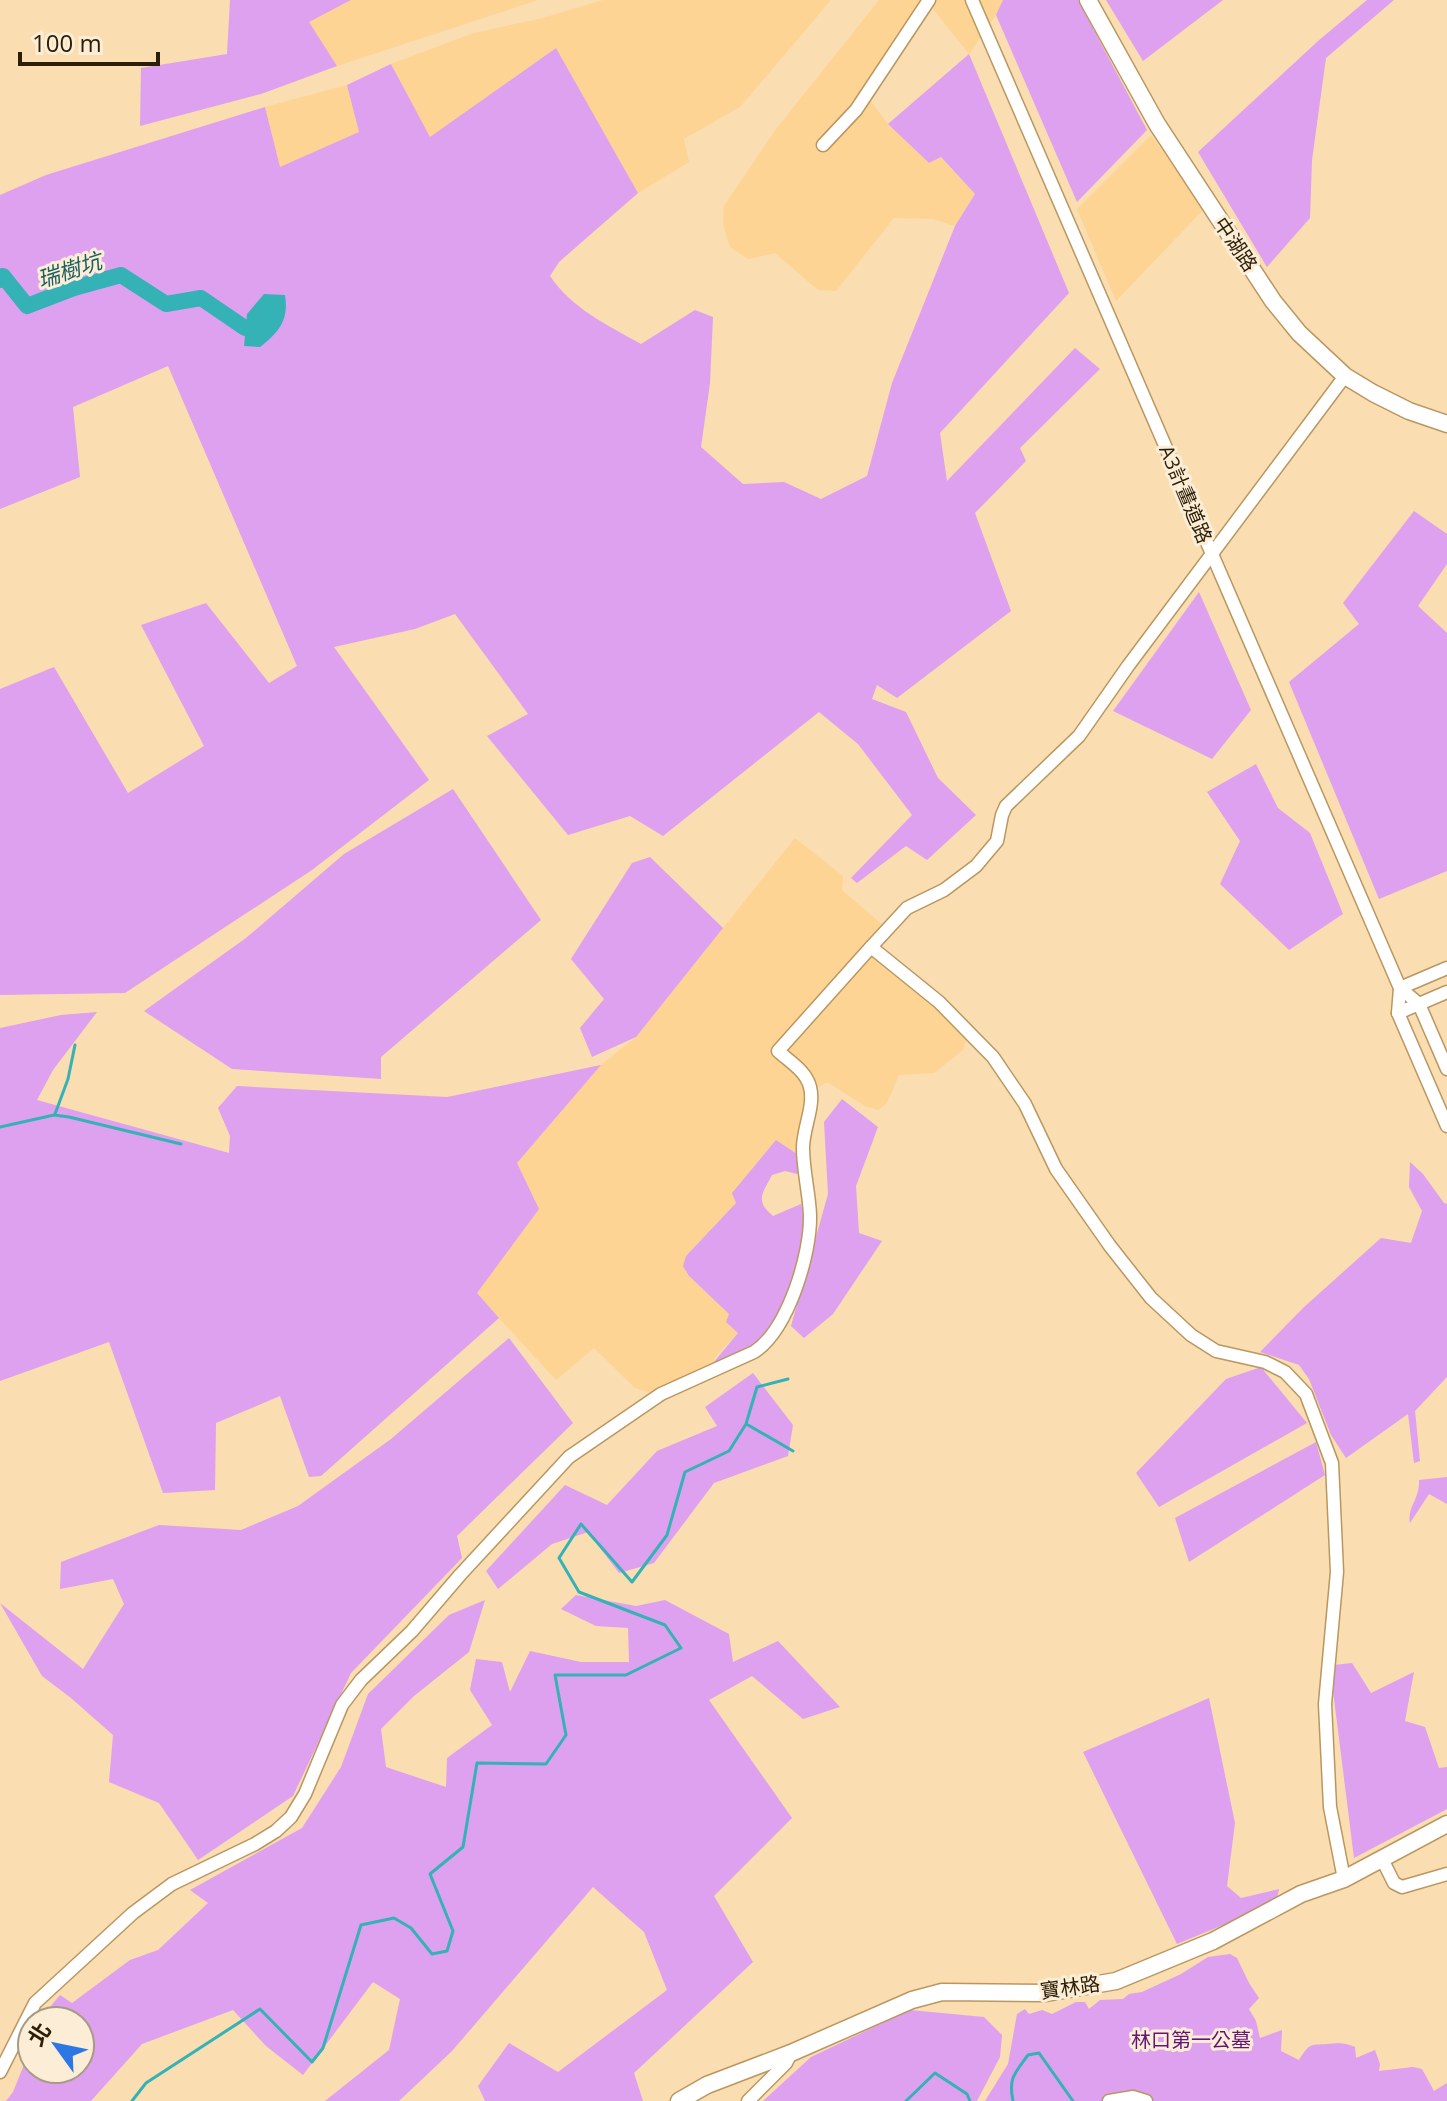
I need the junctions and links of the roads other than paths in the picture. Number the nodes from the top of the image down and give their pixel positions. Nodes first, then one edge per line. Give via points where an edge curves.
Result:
1 (929, 0) edge
2 (972, 0) edge
3 (1088, 0) edge
4 (823, 145) dead end
5 (1345, 376) junction
6 (1447, 424) edge
7 (1212, 554) junction
8 (871, 947) junction
9 (1447, 968) edge
10 (1400, 988) junction
11 (1447, 992) edge
12 (1419, 1004) junction
13 (1398, 1013) junction
14 (1447, 1069) edge
15 (1447, 1126) edge
16 (1447, 1824) edge
17 (1382, 1859) junction
18 (1447, 1874) edge
19 (1344, 1879) junction
20 (791, 2053) junction
21 (0, 2072) edge
22 (679, 2101) edge
23 (748, 2101) edge
24 (1109, 2101) edge
25 (1146, 2101) edge

1 - 4 street via 856,110
2 - 7 street, A3計畫道路
3 - 5 main road, 中湖路 via 1157,124 1273,301
5 - 6 main road, 中湖路 via 1409,411
5 - 7 street
7 - 8 street via 1079,736 1006,806 997,841 976,866 907,908
7 - 10 street, A3計畫道路
8 - 19 street via 939,1002 993,1057 1025,1104 1056,1169 1151,1298 1216,1351 1265,1362 1285,1372 1306,1394 1332,1463 1337,1572 1325,1704 1330,1807
8 - 21 street via 778,1051 805,1076 811,1090 803,1149 810,1219 790,1303 767,1344 661,1394 569,1457 361,1680 342,1705 291,1817 255,1844 172,1884 122,1922 35,2003
9 - 10 street
10 - 12 street
10 - 13 street
11 - 12 street
12 - 13 street
12 - 14 street
13 - 15 street
16 - 17 main road, 寶林路
17 - 18 street via 1394,1883 1402,1887
17 - 19 main road, 寶林路
19 - 20 main road, 寶林路 via 1116,1981 1046,1993 942,1992 892,2007
20 - 22 main road, 寶林路
20 - 23 street
24 - 25 street

